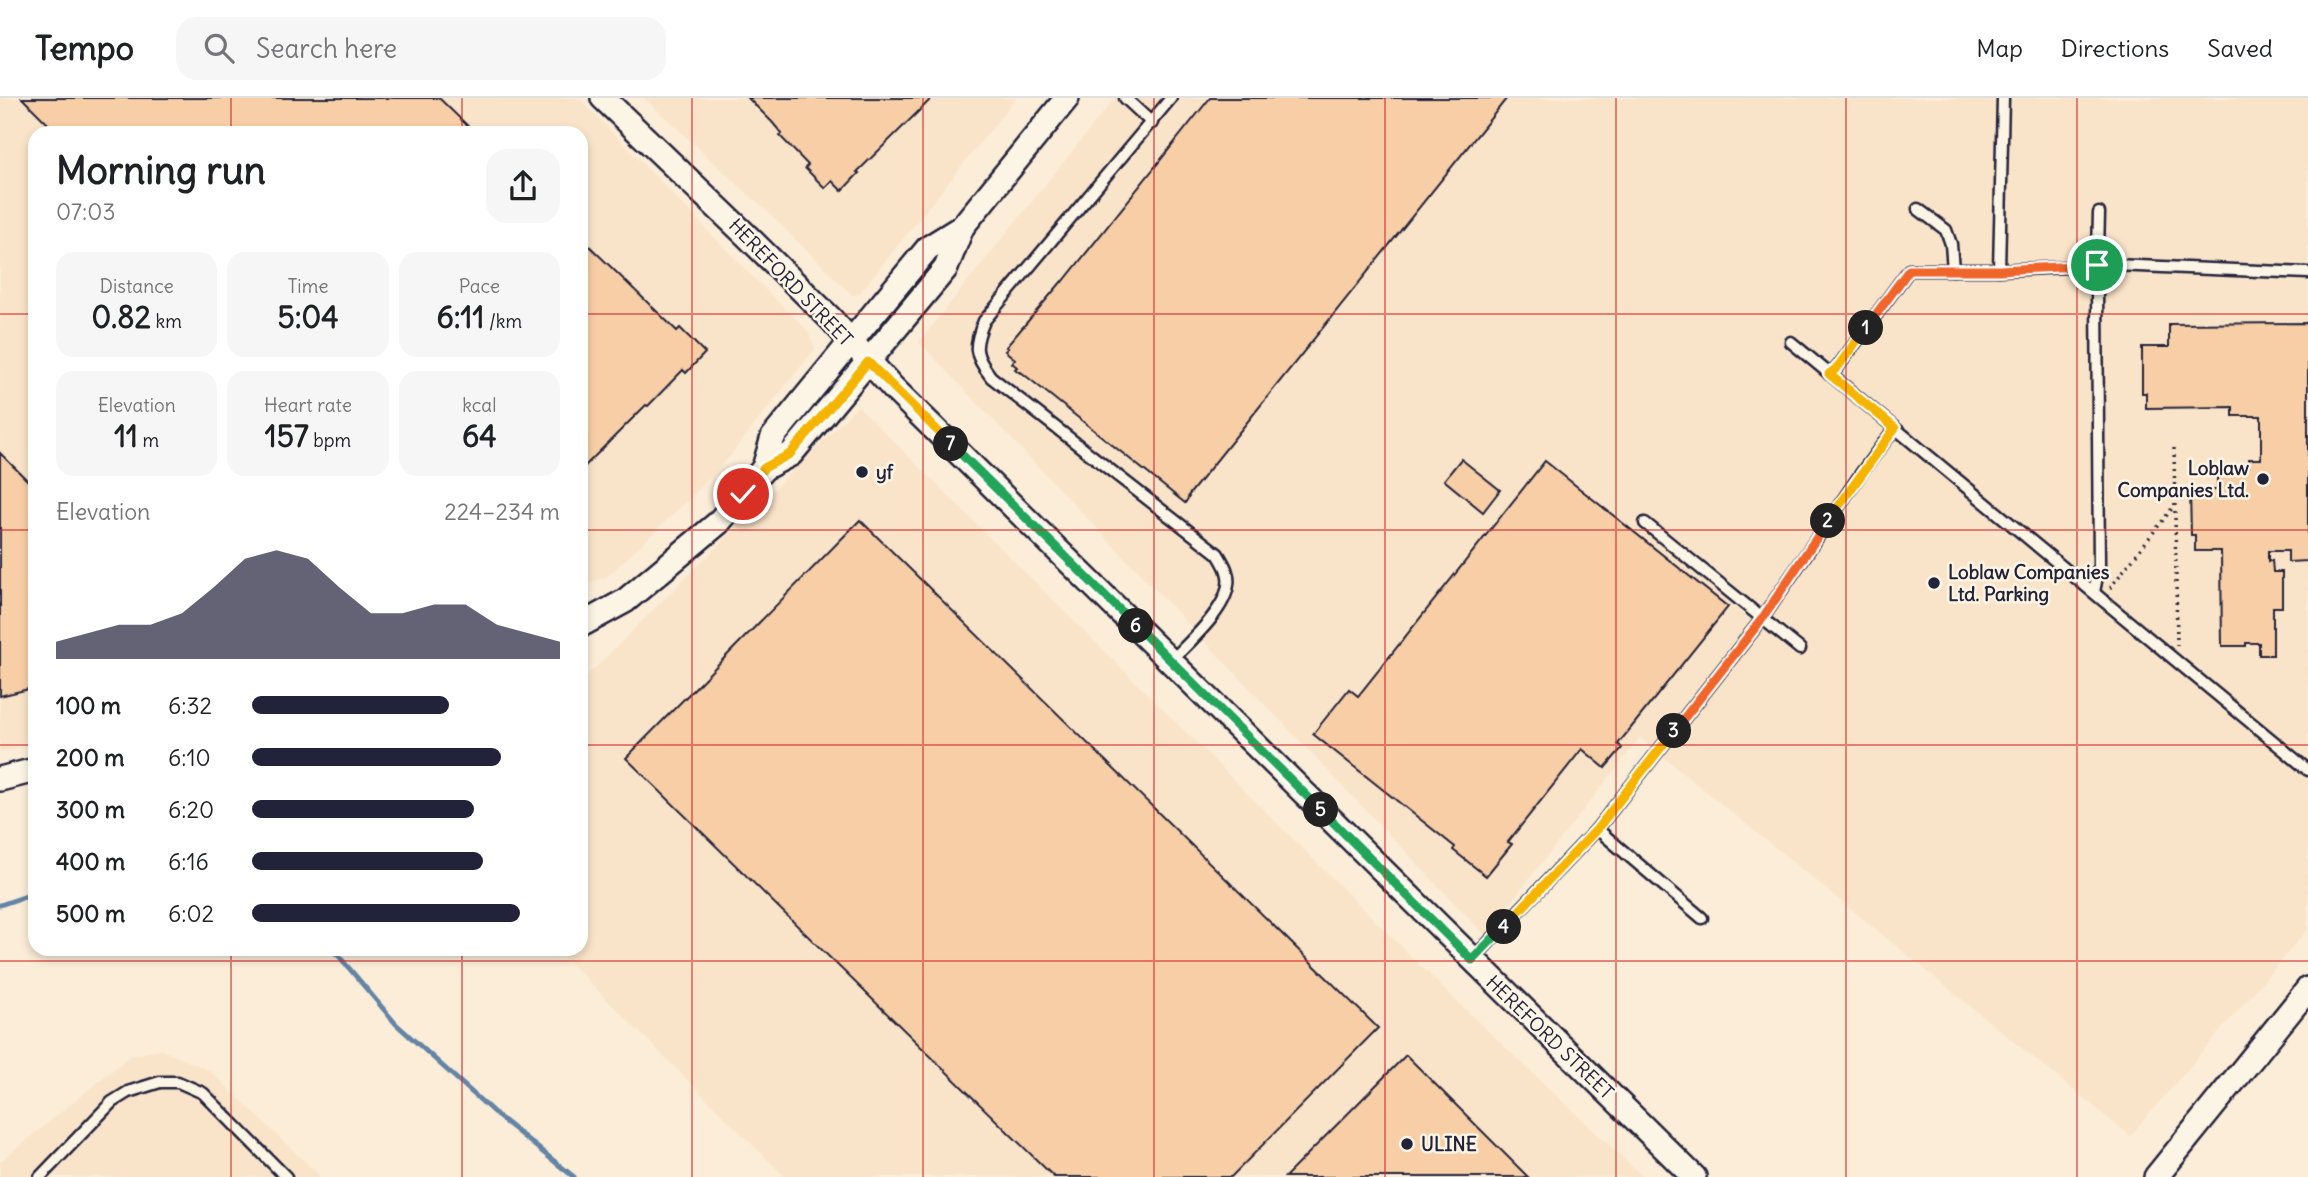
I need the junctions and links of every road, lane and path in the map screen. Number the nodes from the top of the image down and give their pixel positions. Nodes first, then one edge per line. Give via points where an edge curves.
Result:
1 (603, 98) edge
2 (1067, 98) edge
3 (1125, 98) edge
4 (1171, 98) edge
5 (2003, 98) edge
6 (1152, 122) junction
7 (1918, 209) dead end
8 (2099, 213) dead end
9 (962, 227) junction
10 (2097, 265) junction
11 (1953, 270) junction
12 (1999, 270) junction
13 (2308, 273) edge
14 (850, 342) junction
15 (1791, 342) dead end
16 (868, 362) junction
17 (1829, 374) junction
18 (1895, 428) junction
19 (2174, 448) dead end
20 (764, 468) junction
21 (2175, 504) junction
22 (1645, 523) dead end
23 (2098, 596) junction
24 (1762, 619) junction
25 (588, 621) edge
26 (1800, 649) dead end
27 (1171, 661) junction
28 (2178, 662) junction
29 (2308, 771) edge
30 (28, 772) edge
31 (0, 779) edge
32 (1597, 829) junction
33 (1702, 918) dead end
34 (1472, 960) junction
35 (2308, 989) edge
36 (40, 1177) edge
37 (286, 1177) edge
38 (1693, 1177) edge
39 (2156, 1177) edge

1 - 14 street, HEREFORD STREET
2 - 9 street
3 - 6 lane
4 - 6 lane
5 - 12 lane
6 - 27 lane via 984,321 976,340 977,359 991,377 1218,554 1227,570 1228,586 1218,610
7 - 11 lane via 1946,230
8 - 10 lane
9 - 14 street via 928,248
9 - 16 street via 946,268
10 - 12 lane
10 - 13 lane
10 - 23 lane
11 - 12 lane
11 - 17 lane via 1909,270
14 - 16 street, HEREFORD STREET
14 - 20 street via 773,437
15 - 17 lane
16 - 20 street via 790,454
16 - 27 street, HEREFORD STREET
17 - 18 lane
18 - 23 lane
18 - 24 lane
19 - 21 path
20 - 25 street via 718,523 625,601
21 - 23 path
21 - 28 path
22 - 24 lane
23 - 28 lane
24 - 26 lane
24 - 32 lane
27 - 34 street, HEREFORD STREET
28 - 29 lane
30 - 31 street
32 - 33 lane
32 - 34 lane
34 - 38 street, HEREFORD STREET
35 - 39 street
36 - 37 lane via 112,1102 159,1082 178,1082 203,1093

